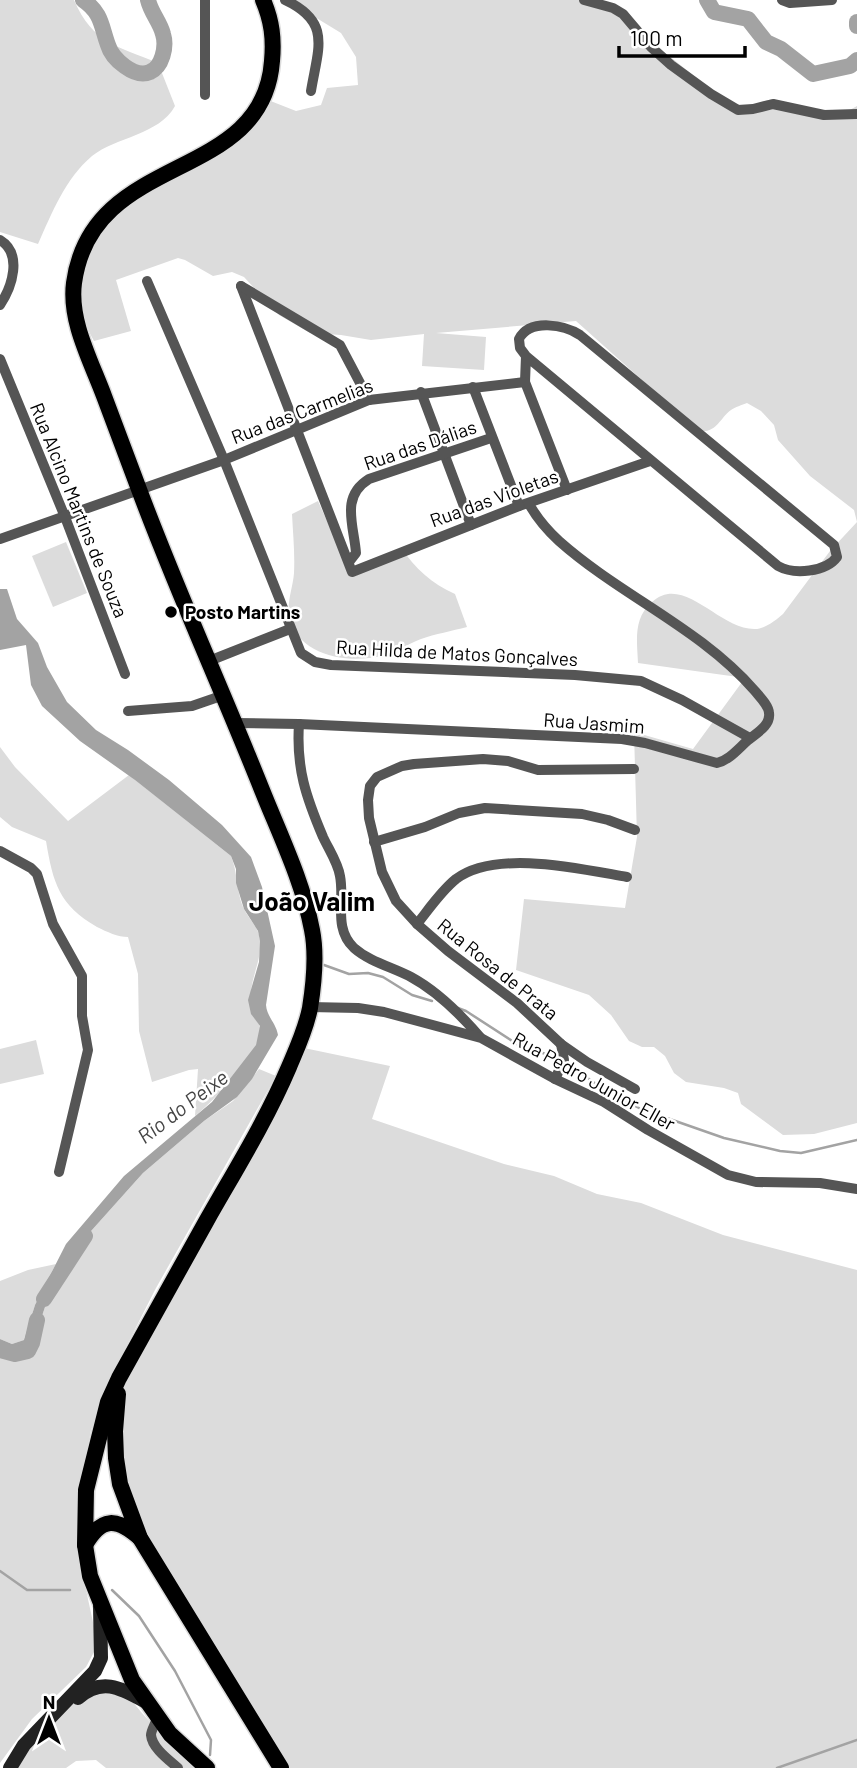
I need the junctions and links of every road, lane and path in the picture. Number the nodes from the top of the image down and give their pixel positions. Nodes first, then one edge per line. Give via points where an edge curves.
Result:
1 (205, 0) edge
2 (263, 0) edge
3 (285, 0) edge
4 (584, 0) edge
5 (782, 0) edge
6 (832, 0) edge
7 (311, 91) dead end
8 (205, 95) dead end
9 (857, 114) edge
10 (0, 240) edge
11 (148, 281) dead end
12 (0, 305) edge
13 (526, 356) junction
14 (0, 359) edge
15 (525, 382) junction
16 (473, 387) junction
17 (421, 392) junction
18 (369, 400) junction
19 (296, 431) junction
20 (491, 438) junction
21 (444, 454) junction
22 (224, 460) junction
23 (650, 461) junction
24 (567, 490) junction
25 (139, 491) junction
26 (524, 505) junction
27 (65, 517) junction
28 (471, 524) junction
29 (0, 539) edge
30 (351, 567) junction
31 (290, 629) junction
32 (209, 661) junction
33 (125, 674) dead end
34 (224, 695) junction
35 (128, 711) dead end
36 (236, 723) junction
37 (299, 724) junction
38 (750, 738) junction
39 (634, 769) dead end
40 (635, 830) dead end
41 (374, 842) junction
42 (0, 851) edge
43 (627, 877) dead end
44 (417, 924) junction
45 (310, 1007) junction
46 (481, 1038) junction
47 (561, 1044) junction
48 (555, 1079) junction
49 (635, 1089) dead end
50 (59, 1172) dead end
51 (857, 1189) edge
52 (120, 1378) junction
53 (140, 1538) junction
54 (85, 1545) junction
55 (100, 1605) junction
56 (148, 1703) junction
57 (157, 1718) junction
58 (265, 1742) junction
59 (24, 1745) junction
60 (10, 1768) edge
61 (178, 1768) edge
62 (207, 1768) edge
63 (275, 1768) edge
64 (281, 1768) edge

1 - 8 street
2 - 25 main road via 271,19 273,51 268,87 258,110 230,139 113,207 96,226 79,260 74,297 78,324
3 - 7 street via 307,13 317,27
4 - 9 street via 623,14 671,65 738,110 773,104 824,115
5 - 6 street
10 - 12 street via 8,247 14,268
11 - 22 street, Rua Hilda de Matos Gonçalves
13 - 15 street
13 - 23 street
13 - 23 street via 519,343 522,334 557,326 571,329 834,545 836,560 810,570 784,569
14 - 27 street, Rua Alcino Martins de Souza
15 - 16 street, Rua das Carmelias
15 - 24 street
16 - 17 street, Rua das Carmelias
16 - 20 street
17 - 18 street, Rua das Carmelias
17 - 21 street
18 - 19 street, Rua das Carmelias
18 - 19 street via 340,345 241,286
19 - 22 street, Rua das Carmelias
19 - 30 street
20 - 21 street, Rua das Dálias
20 - 26 street
21 - 28 street
21 - 30 street, Rua das Dálias via 369,478 356,488 351,506 356,553
22 - 25 street, Rua das Carmelias
22 - 31 street, Rua Hilda de Matos Gonçalves
23 - 24 street, Rua das Violetas
24 - 26 street, Rua das Violetas
25 - 27 street, Rua das Carmelias
25 - 32 main road
26 - 28 street, Rua das Violetas
26 - 38 street, Rua Jasmim via 587,564 715,651 743,678 769,712 766,724
27 - 29 street, Rua das Carmelias
27 - 33 street, Rua Alcino Martins de Souza
28 - 30 street, Rua das Violetas
31 - 32 street
31 - 38 street, Rua Hilda de Matos Gonçalves via 301,653 331,665 641,681
32 - 34 main road
34 - 35 street via 192,706
34 - 36 main road
36 - 37 street, Rua Jasmim
36 - 45 main road via 309,917 315,949
37 - 38 street, Rua Jasmim via 622,739 717,763
37 - 46 street via 301,778 340,872 346,938 365,956 419,983
39 - 41 street, Rua Rosa de Prata via 538,770 483,759 402,766 377,777 370,786
40 - 41 street via 582,814 485,808
41 - 44 street, Rua Rosa de Prata via 390,891
42 - 50 street via 37,874 53,924 83,981 82,1016 88,1050
43 - 44 street, Rua Rosa de Prata via 496,865 457,878
44 - 47 street, Rua Rosa de Prata
45 - 46 street, Rua Pedro Junior Eller via 384,1012
45 - 52 main road via 266,1118
46 - 48 street, Rua Pedro Junior Eller
47 - 48 street, Rua Rosa de Prata via 564,1060
47 - 49 street
48 - 51 street, Rua Pedro Junior Eller via 584,1091 728,1175 756,1182
52 - 53 main road via 116,1458 120,1484
52 - 54 main road via 108,1402 86,1490
53 - 54 main road via 114,1522 94,1530
53 - 58 main road
54 - 55 main road
55 - 56 main road via 132,1680
55 - 59 main road via 101,1658 95,1671
56 - 57 main road
56 - 59 main road via 118,1687 87,1690
57 - 61 street via 151,1738
57 - 62 main road
58 - 63 main road
58 - 64 main road
59 - 60 main road

